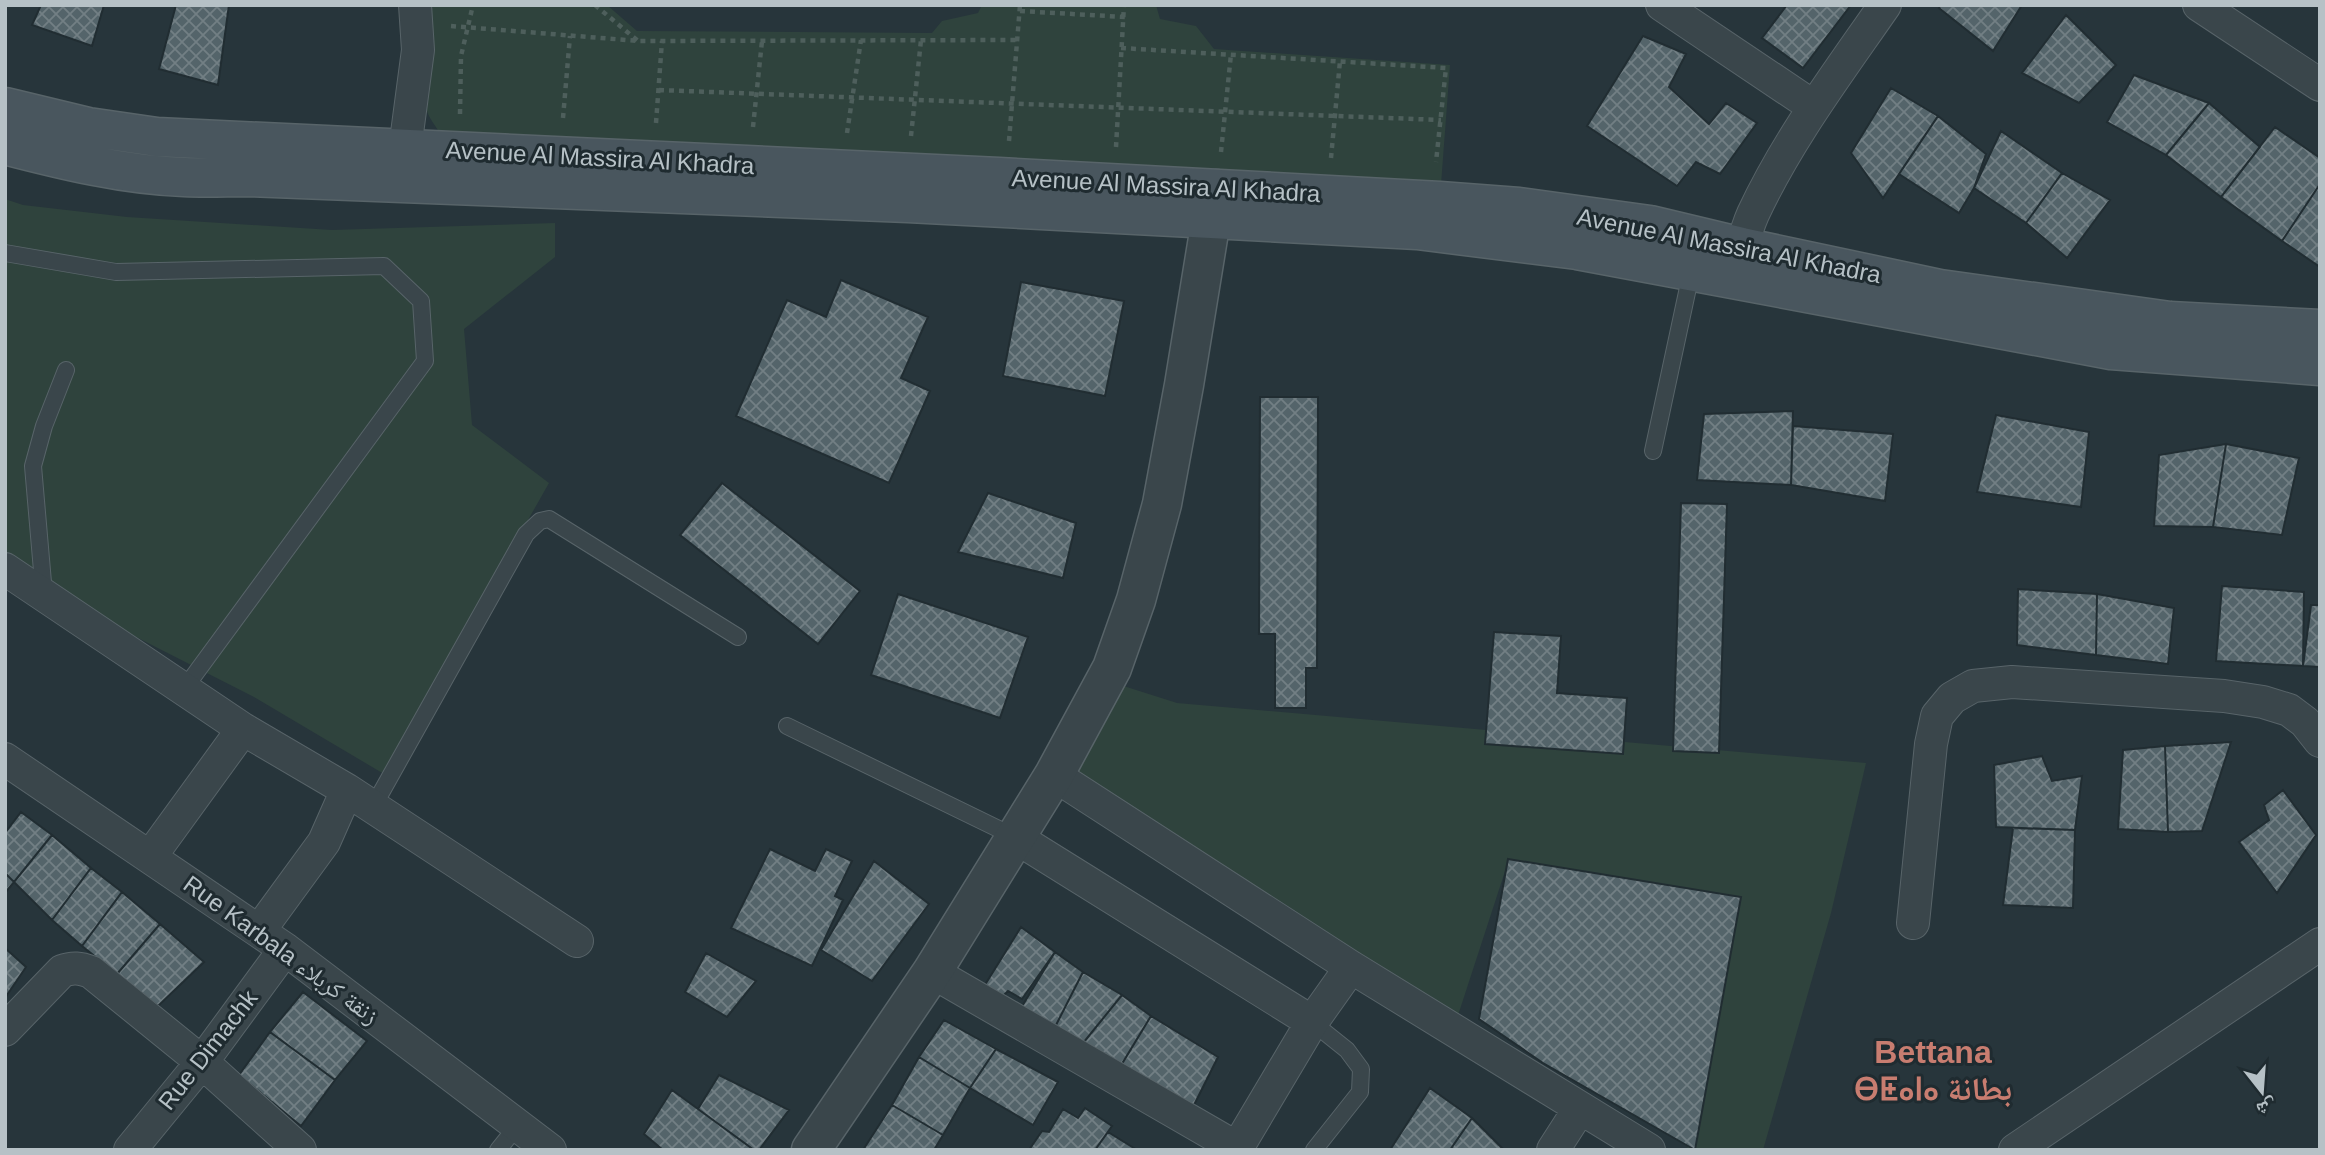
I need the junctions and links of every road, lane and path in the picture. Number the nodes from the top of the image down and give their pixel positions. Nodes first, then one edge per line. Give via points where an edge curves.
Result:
1 (415, 5) edge
2 (473, 5) edge
3 (595, 5) edge
4 (1125, 5) edge
5 (1662, 5) edge
6 (1885, 5) edge
7 (2199, 5) edge
8 (1020, 8) edge
9 (1125, 17) junction
10 (467, 28) junction
11 (570, 36) junction
12 (861, 40) junction
13 (921, 40) junction
14 (1017, 40) junction
15 (639, 41) junction
16 (662, 41) junction
17 (762, 41) junction
18 (1121, 48) junction
19 (1231, 54) junction
20 (1340, 61) junction
21 (2320, 85) edge
22 (659, 90) junction
23 (757, 93) junction
24 (852, 97) junction
25 (914, 100) junction
26 (1012, 103) junction
27 (5, 107) edge
28 (1118, 107) junction
29 (1814, 107) junction
30 (1226, 112) junction
31 (460, 115) dead end
32 (1335, 116) junction
33 (563, 119) dead end
34 (1441, 120) junction
35 (656, 126) dead end
36 (752, 130) dead end
37 (847, 135) dead end
38 (910, 138) dead end
39 (1009, 143) dead end
40 (5, 145) edge
41 (1116, 148) dead end
42 (1331, 161) dead end
43 (403, 165) junction
44 (1436, 169) dead end
45 (1216, 187) junction
46 (5, 253) edge
47 (1696, 253) junction
48 (1737, 263) junction
49 (2320, 329) edge
50 (2320, 366) edge
51 (66, 370) dead end
52 (1653, 451) dead end
53 (5, 569) edge
54 (44, 596) junction
55 (738, 637) dead end
56 (184, 689) junction
57 (787, 726) dead end
58 (243, 729) junction
59 (2320, 741) edge
60 (5, 759) edge
61 (1054, 775) junction
62 (347, 790) junction
63 (373, 807) junction
64 (1015, 837) junction
65 (150, 857) junction
66 (1913, 923) dead end
67 (259, 931) junction
68 (577, 940) dead end
69 (285, 949) junction
70 (2317, 950) edge
71 (1351, 967) junction
72 (932, 972) junction
73 (1312, 1023) junction
74 (5, 1030) edge
75 (202, 1062) junction
76 (1580, 1108) junction
77 (518, 1125) junction
78 (2028, 1146) edge
79 (1237, 1149) edge
80 (130, 1150) edge
81 (300, 1150) edge
82 (498, 1150) edge
83 (550, 1150) edge
84 (811, 1150) edge
85 (1314, 1150) edge
86 (1553, 1150) edge
87 (1649, 1150) edge

1 - 43 street via 418,50
2 - 10 path
3 - 15 path
4 - 9 path
5 - 29 street
6 - 29 street
7 - 21 street
8 - 9 path
8 - 14 path
9 - 18 path
10 - 11 path
10 - 31 path via 461,56
11 - 15 path
11 - 33 path
12 - 13 path
12 - 17 path
12 - 24 path
13 - 14 path
13 - 25 path
14 - 26 path
15 - 16 path
16 - 17 path
16 - 22 path
17 - 23 path
18 - 19 path
18 - 28 path
19 - 20 path
19 - 30 path
20 - 32 path
20 - 34 path via 1446,68
22 - 23 path
22 - 35 path
23 - 24 path
23 - 36 path
24 - 25 path
24 - 37 path
25 - 26 path
25 - 38 path
26 - 28 path
26 - 39 path
27 - 43 main road, Avenue Al Massira Al Khadra via 88,127
28 - 30 path
28 - 41 path
29 - 48 street via 1752,216
30 - 32 path
30 - 45 path
32 - 34 path
32 - 42 path
34 - 44 path
40 - 43 main road, Avenue Al Massira Al Khadra via 116,170 183,177 249,177
43 - 45 main road, Avenue Al Massira Al Khadra
45 - 47 main road, Avenue Al Massira Al Khadra via 1520,207 1598,217
45 - 61 street via 1162,504 1136,600 1112,668
46 - 56 lane via 116,272 384,266 421,301 425,361
47 - 48 main road, Avenue Al Massira Al Khadra
47 - 52 lane
48 - 49 main road, Avenue Al Massira Al Khadra via 2170,321
48 - 50 main road, Avenue Al Massira Al Khadra via 1813,295 2111,350
51 - 54 lane via 33,466
53 - 54 street
54 - 56 street
55 - 63 lane via 549,519 540,521 526,534
56 - 58 street
57 - 64 lane
58 - 62 street
58 - 65 street
59 - 66 street via 2289,710 2263,702 2012,682 1973,686 1952,698 1937,716
60 - 65 street, Rue Karbala زنقة كربلاء
61 - 64 street
61 - 71 street
62 - 63 street
62 - 67 street via 324,842
63 - 68 street
64 - 72 street
64 - 73 street
65 - 67 street, Rue Karbala زنقة كربلاء
67 - 69 street, Rue Karbala زنقة كربلاء
69 - 75 street, Rue Dimachk
69 - 77 street, Rue Karbala زنقة كربلاء
70 - 78 street
71 - 73 street
71 - 76 street
72 - 79 street
72 - 84 street
73 - 79 street
73 - 85 lane via 1347,1050 1361,1069 1360,1092
74 - 75 street via 62,971 81,968 92,972
75 - 80 street, Rue Dimachk
75 - 81 street
76 - 86 street
76 - 87 street
77 - 82 lane
77 - 83 street, Rue Karbala زنقة كربلاء

